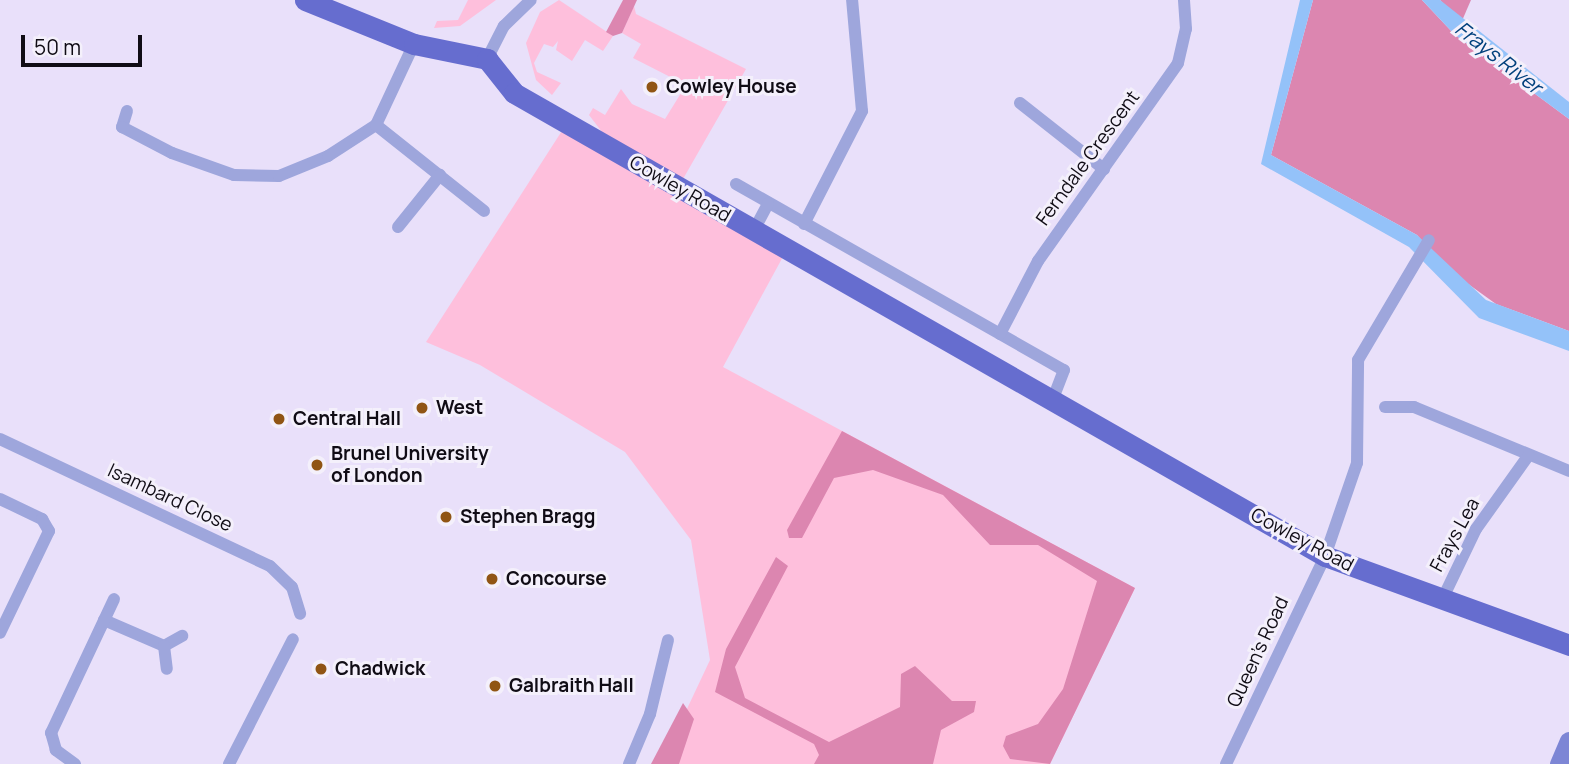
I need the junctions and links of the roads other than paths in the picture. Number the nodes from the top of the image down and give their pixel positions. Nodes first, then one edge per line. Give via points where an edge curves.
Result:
1 (305, 0) edge
2 (531, 0) edge
3 (852, 0) edge
4 (1184, 0) edge
5 (414, 44) junction
6 (487, 58) junction
7 (1020, 103) dead end
8 (127, 111) dead end
9 (376, 124) junction
10 (1104, 169) junction
11 (440, 175) junction
12 (736, 184) dead end
13 (768, 204) junction
14 (484, 211) dead end
15 (804, 224) junction
16 (398, 227) dead end
17 (753, 232) junction
18 (1429, 240) dead end
19 (1000, 334) junction
20 (1053, 399) junction
21 (1385, 407) dead end
22 (0, 439) edge
23 (1528, 456) junction
24 (1569, 471) edge
25 (0, 499) edge
26 (1325, 556) junction
27 (114, 599) dead end
28 (1442, 600) junction
29 (300, 614) dead end
30 (104, 620) junction
31 (0, 633) edge
32 (182, 636) dead end
33 (293, 639) dead end
34 (668, 640) dead end
35 (1569, 645) edge
36 (164, 646) junction
37 (167, 669) dead end
38 (1569, 741) edge
39 (75, 764) edge
40 (229, 764) edge
41 (629, 764) edge
42 (1226, 764) edge
43 (1559, 764) edge

1 - 5 main road
2 - 6 street via 504,26
3 - 15 street via 862,111
4 - 10 street, Ferndale Crescent via 1178,63
5 - 6 main road
5 - 9 street
6 - 17 main road, Cowley Road via 514,93
7 - 10 street
8 - 9 street via 122,127 234,175 279,176 328,156
9 - 11 street
10 - 19 street, Ferndale Crescent via 1038,261
11 - 14 street
11 - 16 street
12 - 13 street, Cowley Road
13 - 15 street, Cowley Road
13 - 17 street
15 - 19 street, Cowley Road
17 - 20 main road, Cowley Road
18 - 26 street, Queen's Road via 1358,360 1357,463
19 - 20 street, Cowley Road via 1064,370
20 - 26 main road, Cowley Road
21 - 23 street via 1414,407
22 - 29 street, Isambard Close via 270,566 292,587
23 - 24 street
23 - 28 street, Frays Lea via 1476,529
25 - 31 street via 42,519 49,530
26 - 28 main road, Cowley Road
26 - 42 street, Queen's Road
27 - 30 street
28 - 35 main road, Cowley Road
30 - 36 street
30 - 39 street via 51,733 56,750
32 - 36 street
33 - 40 street
34 - 41 street via 650,714
36 - 37 street
38 - 43 street

